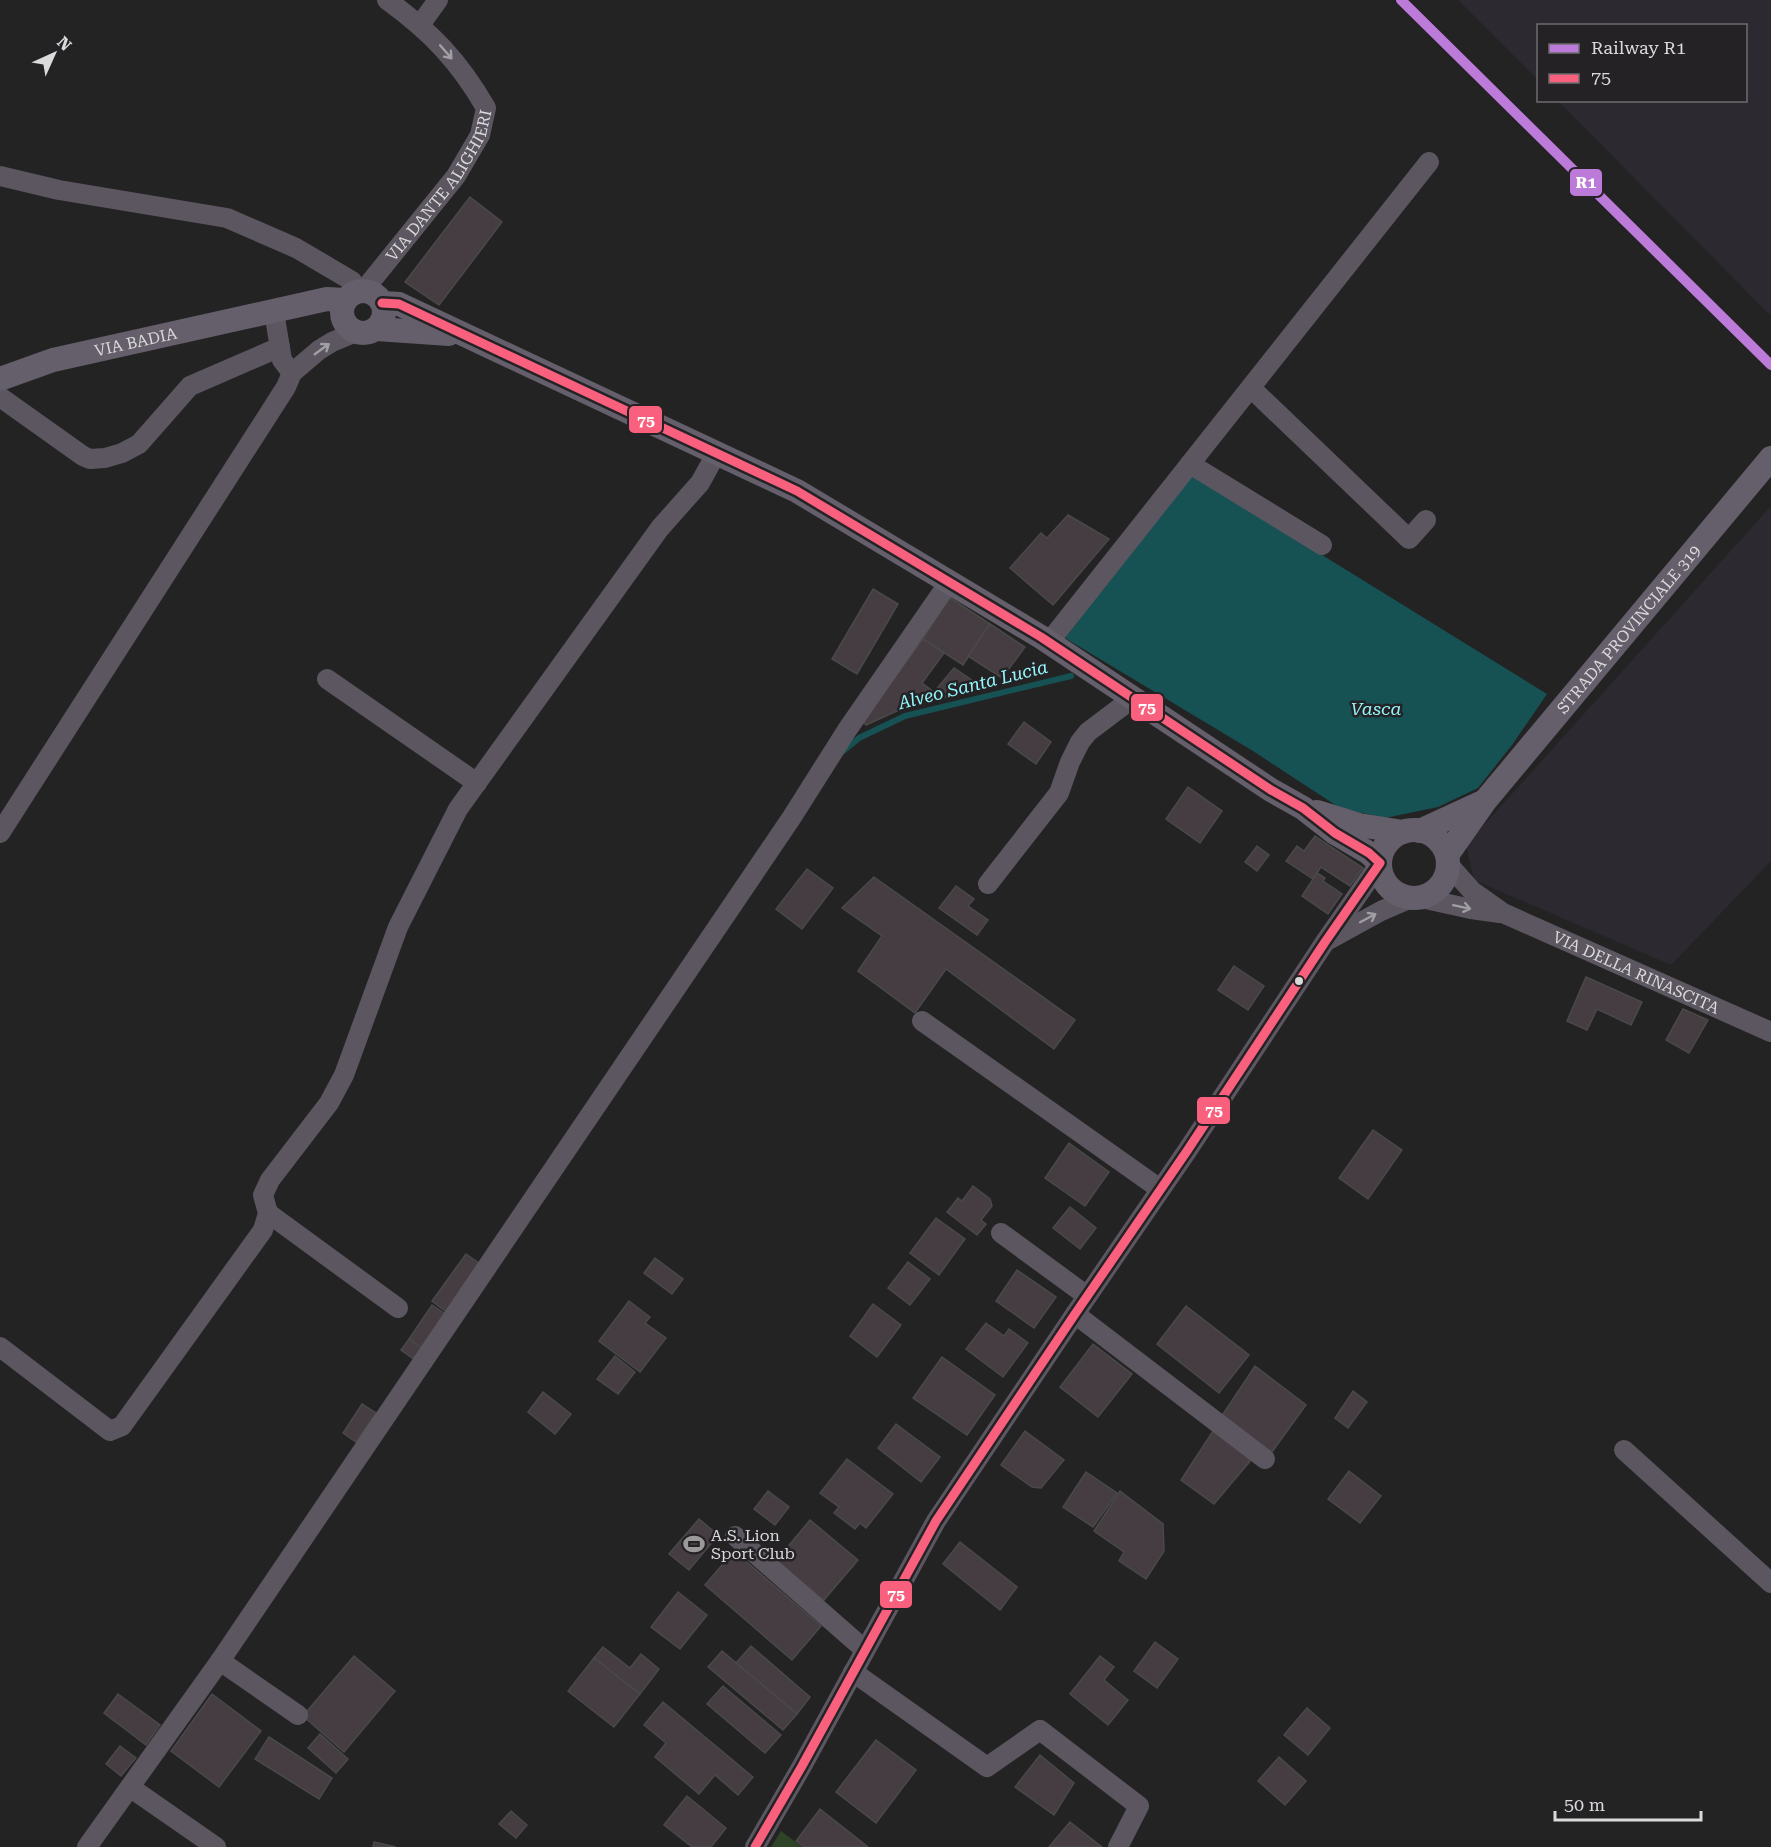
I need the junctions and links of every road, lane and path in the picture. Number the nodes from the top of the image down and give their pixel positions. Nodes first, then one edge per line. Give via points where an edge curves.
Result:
1 (387, 0) edge
2 (438, 0) edge
3 (420, 25) junction
4 (1430, 162) dead end
5 (0, 177) edge
6 (360, 309) junction
7 (274, 312) junction
8 (280, 347) junction
9 (292, 373) junction
10 (0, 379) edge
11 (1251, 388) junction
12 (0, 397) edge
13 (716, 454) junction
14 (1771, 458) edge
15 (1190, 464) junction
16 (1426, 520) dead end
17 (1322, 545) dead end
18 (950, 581) junction
19 (1049, 642) junction
20 (327, 679) dead end
21 (1133, 698) junction
22 (477, 783) junction
23 (1485, 801) junction
24 (1303, 808) junction
25 (1412, 832) junction
26 (0, 833) edge
27 (1447, 860) junction
28 (1380, 863) junction
29 (988, 884) dead end
30 (1416, 898) junction
31 (1503, 913) junction
32 (1325, 942) junction
33 (922, 1021) dead end
34 (1771, 1032) edge
35 (1160, 1189) junction
36 (268, 1213) junction
37 (1001, 1233) dead end
38 (1087, 1296) junction
39 (398, 1308) dead end
40 (1075, 1314) junction
41 (0, 1347) edge
42 (1623, 1450) dead end
43 (1265, 1458) dead end
44 (735, 1536) dead end
45 (1771, 1582) edge
46 (865, 1650) junction
47 (220, 1661) junction
48 (853, 1672) junction
49 (298, 1715) dead end
50 (130, 1788) junction
51 (87, 1847) edge
52 (216, 1847) edge
53 (755, 1847) edge
54 (1118, 1847) edge

1 - 3 street, VIA DANTE ALIGHIERI
2 - 3 street
3 -> 6 street, VIA DANTE ALIGHIERI via 448,54 486,108 480,135 456,176
4 - 11 street
5 - 6 street via 227,218 296,248 352,281
6 - 7 main road, VIA BADIA
9 -> 6 street via 332,342
6 - 13 main road, VIA BADIA via 464,335
7 - 8 street
7 - 10 main road, VIA BADIA via 53,360
8 - 9 street via 282,360
8 - 12 street via 190,386 139,444 105,458 83,456
9 - 26 street
11 - 15 street
11 - 16 street via 1409,539
13 - 18 main road, VIA BADIA via 797,491
13 - 22 street via 700,483 660,528
14 - 23 main road, STRADA PROVINCIALE 319
15 - 17 street
15 - 19 street
18 - 19 main road, VIA BADIA
18 - 47 street
19 - 21 main road, VIA BADIA
20 - 22 street
21 - 24 main road, VIA BADIA
21 - 29 street via 1080,742 1059,793
22 - 36 street via 458,809 398,927 344,1075 270,1180 263,1195
23 - 25 main road
23 - 27 main road, STRADA PROVINCIALE 319
24 - 25 main road via 1359,825
24 - 28 main road
25 - 27 main road via 1437,839
25 - 28 main road via 1389,841
27 - 30 main road via 1447,873 1437,889
27 - 31 street, VIA DELLA RINASCITA via 1472,891
28 - 30 main road via 1389,887
28 - 32 street
30 -> 31 street, VIA DELLA RINASCITA
32 -> 30 street via 1381,911
31 - 34 street, VIA DELLA RINASCITA
32 - 35 street
33 - 35 street
35 - 38 street
36 - 39 street
36 - 41 street via 263,1230 122,1426 110,1431
37 - 38 street
38 - 40 street
40 - 43 street
40 - 46 street via 936,1521
42 - 45 street
44 - 46 street
46 - 48 street
47 - 49 street
47 - 50 street
48 - 53 street
48 - 54 street via 987,1767 1040,1730 1139,1806
50 - 51 street
50 - 52 street

